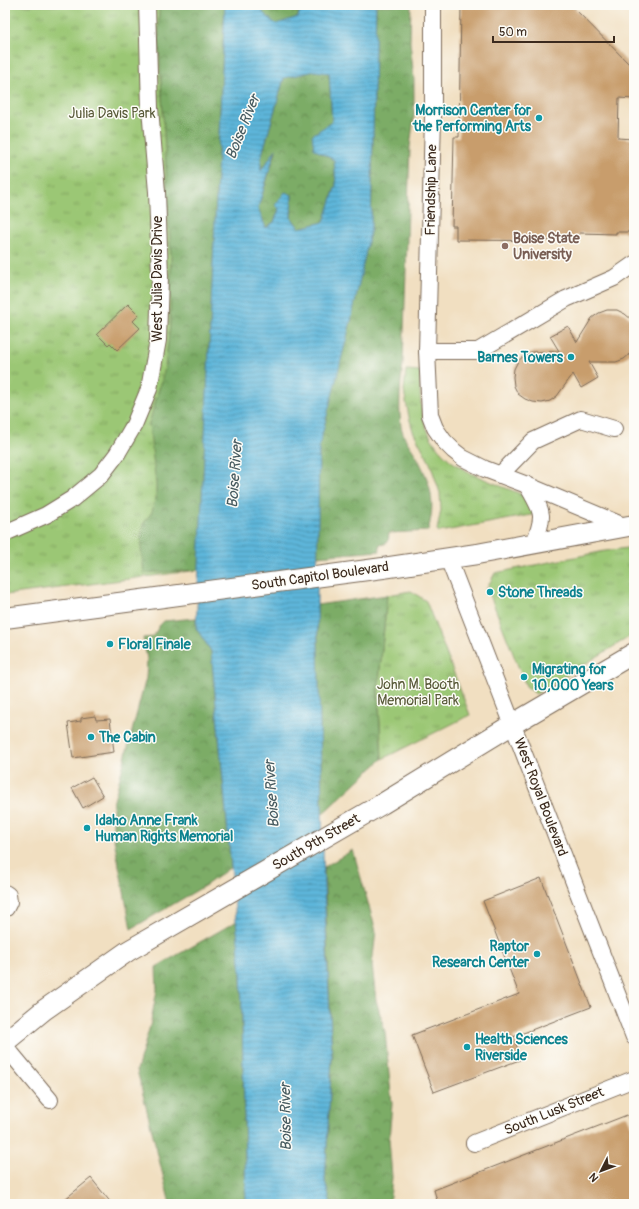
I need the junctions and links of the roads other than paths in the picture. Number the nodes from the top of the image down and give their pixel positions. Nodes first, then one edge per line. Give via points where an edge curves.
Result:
1 (147, 5) edge
2 (433, 5) edge
3 (634, 264) edge
4 (427, 351) junction
5 (614, 429) dead end
6 (500, 475) junction
7 (527, 485) junction
8 (629, 525) edge
9 (5, 533) edge
10 (534, 543) junction
11 (448, 558) junction
12 (5, 618) edge
13 (634, 653) edge
14 (513, 724) junction
15 (5, 893) edge
16 (5, 908) edge
17 (634, 1037) edge
18 (5, 1042) edge
19 (5, 1046) edge
20 (634, 1079) edge
21 (50, 1100) dead end
22 (474, 1143) dead end

1 - 9 street, West Julia Davis Drive via 160,276 158,340 149,389 134,425 101,475 72,499 46,515
2 - 4 street, Friendship Lane
3 - 4 street via 614,278 566,299 478,351
4 - 6 street, Friendship Lane via 430,415 435,428 463,458
5 - 6 street via 581,419 533,441
6 - 7 street, Friendship Lane
7 - 8 street, Friendship Lane
7 - 10 street via 541,509 541,526
8 - 10 main road, South Capitol Boulevard
10 - 11 main road, South Capitol Boulevard
11 - 12 main road, South Capitol Boulevard
11 - 14 street, West Royal Boulevard
13 - 14 main road, South 9th Street
14 - 17 street, West Royal Boulevard
14 - 18 main road, South 9th Street via 382,804 128,951 44,1010
15 - 16 street via 9,902
19 - 21 street
20 - 22 street, South Lusk Street

